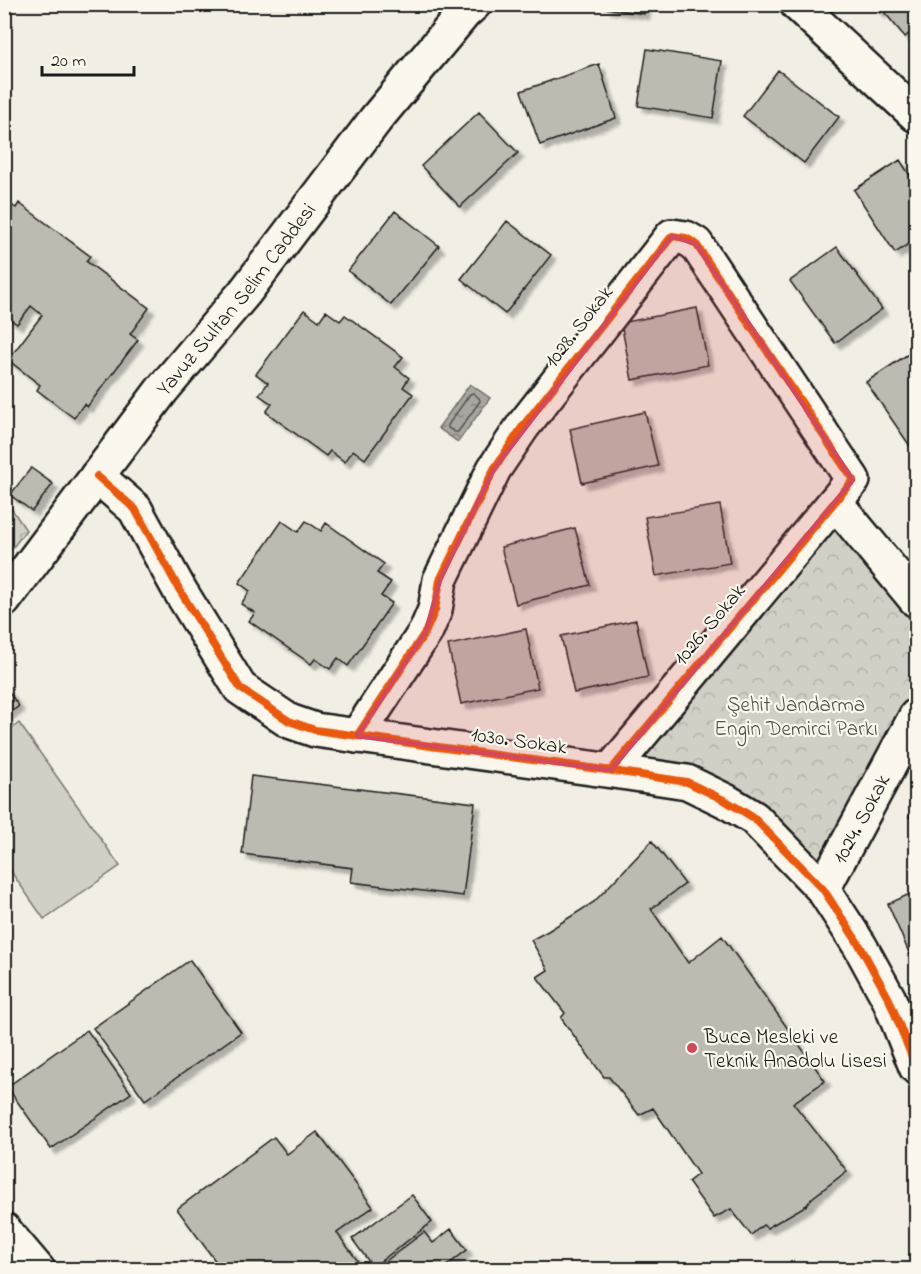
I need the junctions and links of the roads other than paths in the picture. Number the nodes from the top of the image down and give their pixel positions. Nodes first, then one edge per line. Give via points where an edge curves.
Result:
1 (474, 4) edge
2 (797, 4) edge
3 (916, 115) edge
4 (97, 476) junction
5 (835, 502) junction
6 (4, 600) edge
7 (916, 600) edge
8 (916, 716) edge
9 (357, 736) junction
10 (611, 770) junction
11 (823, 889) junction
12 (916, 1067) edge
13 (4, 1230) edge
14 (38, 1269) edge

1 - 4 street, Yavuz Sultan Selim Caddesi via 376,119 245,292 162,390
2 - 3 street
4 - 6 street, Yavuz Sultan Selim Caddesi
4 - 9 street, 1030. Sokak via 135,509 240,688 289,721 315,730
5 - 7 street
5 - 9 street, 1028. Sokak via 853,480 696,244 672,236 494,469 440,580 435,610 426,631
5 - 10 street, 1026. Sokak
8 - 11 street, 1024. Sokak
9 - 10 street, 1030. Sokak
10 - 11 street, 1030. Sokak via 687,783 726,801 754,818
11 - 12 street, 1030. Sokak via 889,999
13 - 14 street

